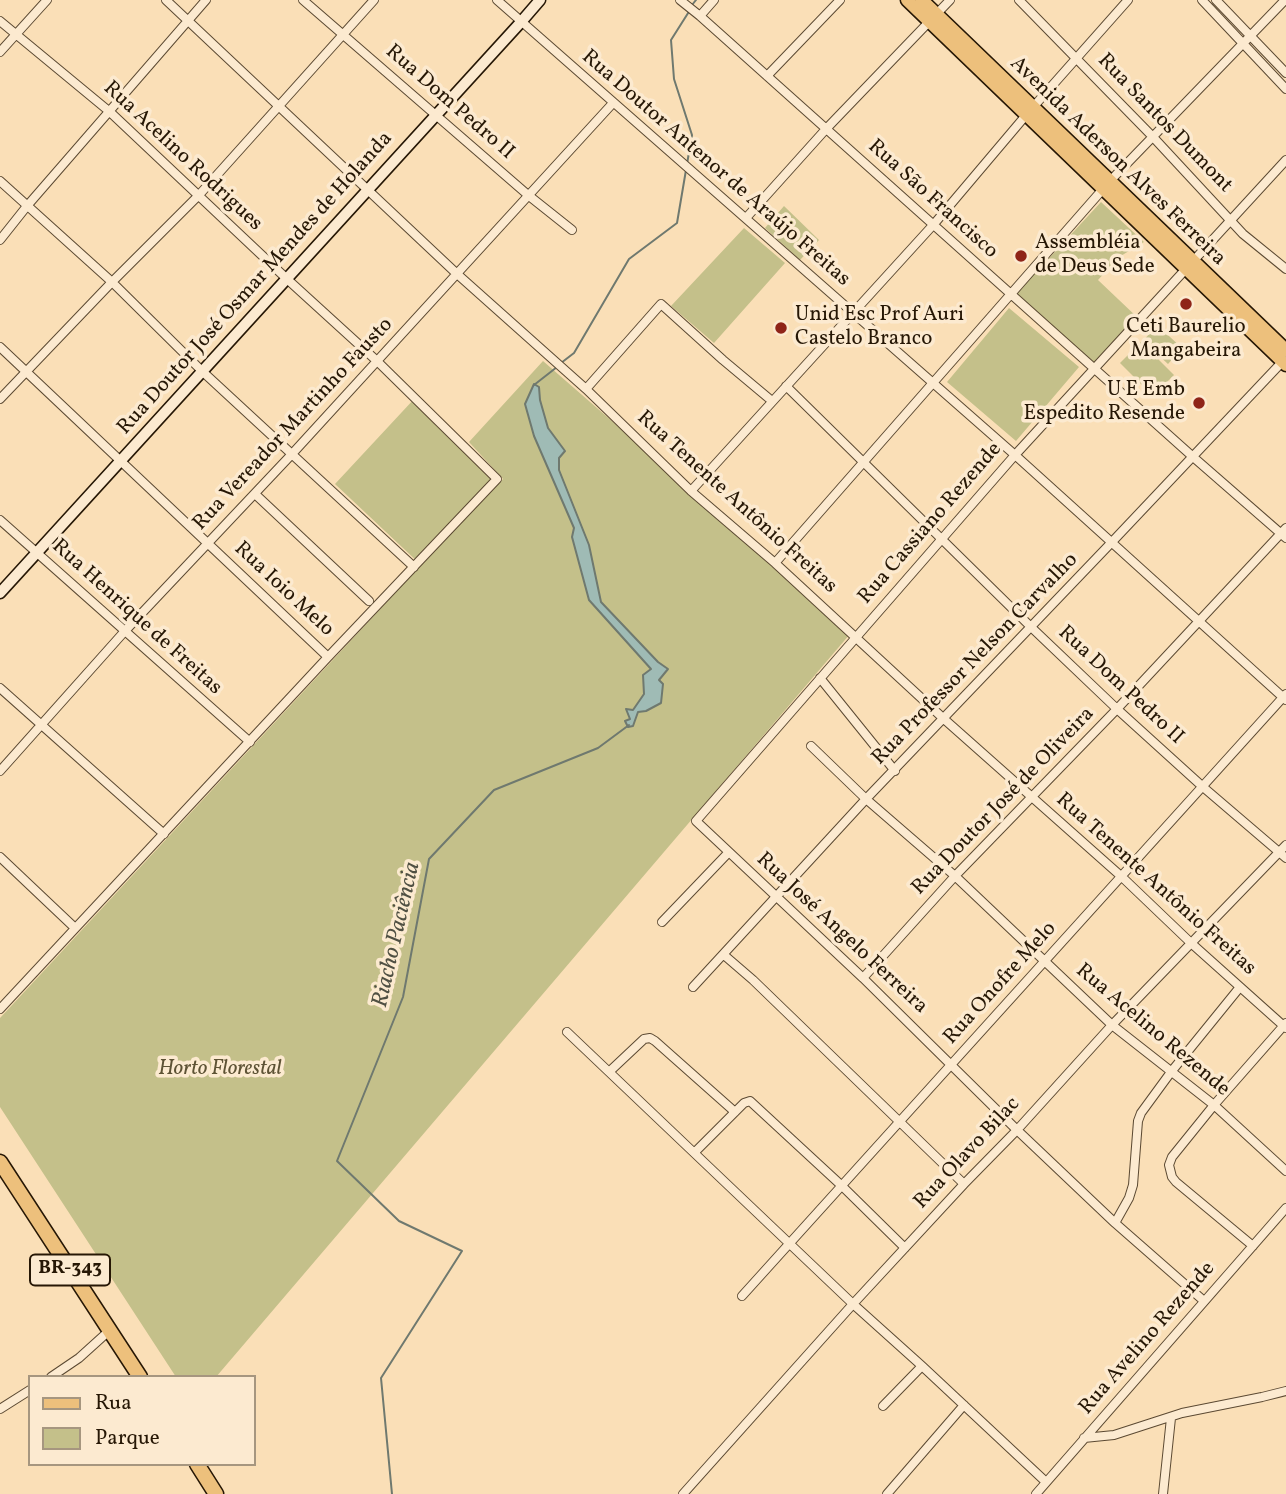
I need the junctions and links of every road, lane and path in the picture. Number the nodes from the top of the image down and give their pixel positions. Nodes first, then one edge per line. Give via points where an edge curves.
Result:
1 (47, 0) edge
2 (166, 0) edge
3 (206, 0) edge
4 (303, 0) edge
5 (374, 0) edge
6 (497, 0) edge
7 (540, 0) edge
8 (680, 0) edge
9 (714, 0) edge
10 (840, 0) edge
11 (907, 0) edge
12 (922, 0) edge
13 (950, 0) edge
14 (1019, 0) edge
15 (1128, 0) edge
16 (1202, 0) edge
17 (1216, 0) edge
18 (1285, 0) edge
19 (700, 16) junction
20 (933, 18) junction
21 (0, 21) edge
22 (188, 21) junction
23 (521, 22) junction
24 (343, 34) junction
25 (16, 35) junction
26 (1249, 36) junction
27 (1242, 43) junction
28 (0, 52) edge
29 (1076, 59) junction
30 (1286, 74) edge
31 (767, 76) junction
32 (1286, 89) edge
33 (613, 103) junction
34 (280, 106) junction
35 (1030, 111) junction
36 (110, 112) junction
37 (437, 115) junction
38 (826, 129) junction
39 (1153, 137) junction
40 (1286, 160) edge
41 (0, 181) edge
42 (1107, 185) junction
43 (368, 190) junction
44 (199, 195) junction
45 (528, 195) junction
46 (27, 206) junction
47 (746, 218) junction
48 (1231, 219) junction
49 (934, 224) junction
50 (572, 230) dead end
51 (0, 240) edge
52 (1189, 264) junction
53 (1286, 269) edge
54 (456, 273) junction
55 (287, 279) junction
56 (112, 282) junction
57 (1011, 294) junction
58 (853, 312) junction
59 (0, 347) edge
60 (1285, 358) edge
61 (377, 361) junction
62 (1094, 368) junction
63 (27, 372) junction
64 (203, 372) junction
65 (932, 384) junction
66 (786, 386) junction
67 (586, 389) junction
68 (0, 399) edge
69 (772, 401) junction
70 (292, 454) junction
71 (1014, 454) junction
72 (1192, 456) junction
73 (864, 461) junction
74 (120, 462) junction
75 (691, 491) junction
76 (255, 494) junction
77 (0, 520) edge
78 (1284, 533) edge
79 (942, 538) junction
80 (1111, 543) junction
81 (208, 544) junction
82 (36, 553) junction
83 (775, 563) junction
84 (414, 567) junction
85 (0, 593) edge
86 (369, 601) dead end
87 (1199, 622) junction
88 (1031, 627) junction
89 (124, 632) junction
90 (856, 636) junction
91 (328, 657) junction
92 (820, 678) junction
93 (0, 688) edge
94 (1285, 697) edge
95 (1117, 709) junction
96 (944, 719) junction
97 (41, 725) junction
98 (250, 741) junction
99 (811, 746) dead end
100 (0, 771) edge
101 (895, 771) junction
102 (1203, 787) junction
103 (1033, 797) junction
104 (866, 799) junction
105 (698, 823) joint
106 (164, 834) junction
107 (1286, 845) edge
108 (729, 852) junction
109 (1282, 855) edge
110 (0, 857) edge
111 (955, 876) junction
112 (1122, 877) junction
113 (775, 897) junction
114 (662, 922) dead end
115 (75, 928) junction
116 (1191, 943) junction
117 (724, 955) junction
118 (1045, 961) junction
119 (863, 978) junction
120 (1240, 987) junction
121 (693, 988) dead end
122 (0, 1009) edge
123 (1112, 1025) junction
124 (1285, 1025) edge
125 (567, 1032) dead end
126 (952, 1064) junction
127 (610, 1071) junction
128 (1171, 1072) junction
129 (1214, 1105) junction
130 (735, 1112) junction
131 (899, 1122) junction
132 (1017, 1130) junction
133 (695, 1152) junction
134 (0, 1163) edge
135 (1286, 1171) edge
136 (964, 1184) junction
137 (842, 1186) junction
138 (1286, 1208) edge
139 (1115, 1223) junction
140 (790, 1242) junction
141 (1253, 1246) junction
142 (905, 1248) junction
143 (741, 1296) dead end
144 (1204, 1301) junction
145 (853, 1304) junction
146 (110, 1330) junction
147 (922, 1366) junction
148 (64, 1373) edge
149 (139, 1375) edge
150 (28, 1391) edge
151 (1286, 1391) edge
152 (964, 1405) junction
153 (883, 1406) dead end
154 (0, 1409) edge
155 (1171, 1418) junction
156 (1084, 1438) junction
157 (198, 1466) edge
158 (1046, 1482) junction
159 (216, 1494) edge
160 (683, 1494) edge
161 (887, 1494) edge
162 (1036, 1494) edge
163 (1163, 1494) edge

1 - 25 street
2 - 22 street, Rua Tenente Antônio Freitas
3 - 22 street
4 - 24 street, Rua Dom Pedro II
5 - 24 street
6 - 23 street, Rua Doutor Antenor de Araújo Freitas
7 - 23 street, Rua Doutor José Osmar Mendes de Holanda
8 - 19 street, Rua São Francisco
9 - 19 street
10 - 31 street
11 - 20 main road, Avenida Aderson Alves Ferreira
12 - 20 main road, Avenida Aderson Alves Ferreira
13 - 20 street
14 - 29 street, Rua Santos Dumont
15 - 29 street
16 - 27 street
17 - 26 street
18 - 26 street
19 - 31 street, Rua São Francisco
20 - 35 main road, Avenida Aderson Alves Ferreira
20 - 38 street
21 - 25 street, Rua Acelino Rodrigues
22 - 34 street, Rua Tenente Antônio Freitas
22 - 36 street
23 - 33 street, Rua Doutor Antenor de Araújo Freitas
23 - 37 street, Rua Doutor José Osmar Mendes de Holanda
24 - 34 street
24 - 37 street, Rua Dom Pedro II
25 - 28 street
25 - 36 street, Rua Acelino Rodrigues
26 - 27 street
26 - 30 street
27 - 32 street
27 - 39 street
29 - 35 street
29 - 39 street, Rua Santos Dumont
31 - 38 street, Rua São Francisco
33 - 45 street, Rua Vereador Martinho Fausto
33 - 47 street, Rua Doutor Antenor de Araújo Freitas
34 - 43 street, Rua Tenente Antônio Freitas
34 - 44 street
35 - 42 main road, Avenida Aderson Alves Ferreira
35 - 49 street
36 - 44 street, Rua Acelino Rodrigues
36 - 46 street
37 - 43 street, Rua Doutor José Osmar Mendes de Holanda
37 - 45 street, Rua Dom Pedro II
38 - 47 street
38 - 49 street, Rua São Francisco
39 - 42 street
39 - 48 street, Rua Santos Dumont
40 - 48 street, Rua Cassiano Rezende
41 - 46 street
42 - 52 main road, Avenida Aderson Alves Ferreira
42 - 57 street
43 - 54 street, Rua Tenente Antônio Freitas
43 - 55 street, Rua Doutor José Osmar Mendes de Holanda
44 - 55 street, Rua Acelino Rodrigues
44 - 56 street
45 - 50 street, Rua Dom Pedro II
45 - 54 street, Rua Vereador Martinho Fausto
46 - 51 street
46 - 56 street
47 - 58 street, Rua Doutor Antenor de Araújo Freitas
48 - 52 street, Rua Cassiano Rezende
48 - 53 street, Rua Santos Dumont
49 - 57 street, Rua São Francisco
49 - 58 street
52 - 60 main road, Avenida Aderson Alves Ferreira
52 - 62 street, Rua Cassiano Rezende
54 - 61 street, Rua Vereador Martinho Fausto
54 - 67 street, Rua Tenente Antônio Freitas
55 - 61 street, Rua Acelino Rodrigues
55 - 64 street, Rua Doutor José Osmar Mendes de Holanda
56 - 63 street
56 - 64 street
57 - 62 street, Rua São Francisco
57 - 65 street
58 - 65 street, Rua Doutor Antenor de Araújo Freitas
58 - 66 street
59 - 63 street, Rua Ioio Melo
60 - 72 street, Rua Professor Nelson Carvalho
61 - 70 street, Rua Vereador Martinho Fausto
61 - 84 street, Rua Acelino Rodrigues via 497,479
62 - 71 street, Rua Cassiano Rezende
62 - 72 street, Rua São Francisco
63 - 68 street
63 - 74 street, Rua Ioio Melo
64 - 70 street
64 - 74 street, Rua Doutor José Osmar Mendes de Holanda
65 - 71 street, Rua Doutor Antenor de Araújo Freitas
65 - 73 street
66 - 69 street
66 - 73 street, Rua Dom Pedro II
67 - 69 street via 661,304
67 - 75 street, Rua Tenente Antônio Freitas
69 - 75 street
70 - 76 street, Rua Vereador Martinho Fausto
70 - 84 street
71 - 79 street, Rua Cassiano Rezende
71 - 80 street, Rua Doutor Antenor de Araújo Freitas
72 - 78 street, Rua São Francisco
72 - 80 street, Rua Professor Nelson Carvalho
73 - 79 street, Rua Dom Pedro II
73 - 83 street
74 - 81 street, Rua Ioio Melo
74 - 82 street, Rua Doutor José Osmar Mendes de Holanda
75 - 83 street, Rua Tenente Antônio Freitas
76 - 81 street, Rua Vereador Martinho Fausto
76 - 86 street
77 - 82 street, Rua Henrique de Freitas
78 - 87 street, Rua Doutor José de Oliveira
79 - 88 street, Rua Dom Pedro II
79 - 90 street, Rua Cassiano Rezende
80 - 87 street, Rua Doutor Antenor de Araújo Freitas
80 - 88 street, Rua Professor Nelson Carvalho
81 - 89 street, Rua Vereador Martinho Fausto
81 - 91 street, Rua Ioio Melo
82 - 85 street, Rua Doutor José Osmar Mendes de Holanda
82 - 89 street, Rua Henrique de Freitas
83 - 90 street, Rua Tenente Antônio Freitas
84 - 91 street
87 - 94 street, Rua Doutor Antenor de Araújo Freitas
87 - 95 street, Rua Doutor José de Oliveira
88 - 95 street, Rua Dom Pedro II
88 - 96 street, Rua Professor Nelson Carvalho
89 - 97 street, Rua Vereador Martinho Fausto
89 - 98 street, Rua Henrique de Freitas
90 - 92 street, Rua Cassiano Rezende
90 - 96 street, Rua Tenente Antônio Freitas
91 - 98 street
92 - 101 street
92 - 105 street, Rua Cassiano Rezende via 698,817
93 - 97 street
94 - 102 street, Rua Onofre Melo
95 - 102 street, Rua Dom Pedro II
95 - 103 street, Rua Doutor José de Oliveira
96 - 101 street, Rua Professor Nelson Carvalho
96 - 103 street, Rua Tenente Antônio Freitas
97 - 100 street, Rua Vereador Martinho Fausto
97 - 106 street
98 - 106 street
99 - 104 street, Rua Acelino Rezende
101 - 104 street, Rua Professor Nelson Carvalho
102 - 109 street, Rua Dom Pedro II
102 - 112 street, Rua Onofre Melo
103 - 111 street, Rua Doutor José de Oliveira
103 - 112 street, Rua Tenente Antônio Freitas
104 - 111 street, Rua Acelino Rezende
104 - 113 street, Rua Professor Nelson Carvalho
105 - 108 street, Rua José Angelo Ferreira
106 - 115 street
107 - 109 street, Rua Olavo Bilac
108 - 113 street, Rua José Angelo Ferreira
108 - 114 street
109 - 116 street, Rua Olavo Bilac
110 - 115 street
111 - 118 street, Rua Acelino Rezende
111 - 119 street, Rua Doutor José de Oliveira
112 - 116 street, Rua Tenente Antônio Freitas
112 - 118 street, Rua Onofre Melo
113 - 117 street, Rua Professor Nelson Carvalho
113 - 119 street, Rua José Angelo Ferreira
115 - 122 street
116 - 120 street, Rua Tenente Antônio Freitas
116 - 123 street, Rua Olavo Bilac
117 - 121 street, Rua Professor Nelson Carvalho
117 - 131 street
118 - 123 street, Rua Acelino Rezende
118 - 126 street, Rua Onofre Melo
119 - 126 street, Rua José Angelo Ferreira
120 - 124 street, Rua Tenente Antônio Freitas
120 - 128 street
123 - 128 street, Rua Acelino Rezende
123 - 132 street, Rua Olavo Bilac
124 - 129 street
125 - 127 street
126 - 131 street, Rua Onofre Melo
126 - 132 street, Rua José Angelo Ferreira
127 - 130 street via 643,1039 652,1039
127 - 133 street
128 - 129 street, Rua Acelino Rezende
128 - 139 street via 1139,1118 1133,1185
129 - 135 street, Rua Acelino Rezende
129 - 141 street via 1172,1157 1172,1177
130 - 133 street
130 - 137 street via 746,1101 753,1103
131 - 136 street
131 - 137 street, Rua Onofre Melo
132 - 136 street, Rua Olavo Bilac
132 - 139 street, Rua José Angelo Ferreira
133 - 140 street
134 - 146 highway, BR-343
136 - 142 street, Rua Olavo Bilac
137 - 140 street, Rua Onofre Melo
137 - 142 street
138 - 141 street, Rua Avelino Rezende
139 - 144 street, Rua José Angelo Ferreira
140 - 143 street, Rua Onofre Melo
140 - 145 street
141 - 144 street, Rua Avelino Rezende
142 - 145 street, Rua Olavo Bilac
144 - 156 street, Rua Avelino Rezende
145 - 147 street
145 - 160 street, Rua Olavo Bilac
146 - 148 street
146 - 149 highway, BR-343
147 - 152 street
147 - 153 street
150 - 154 street
151 - 155 street
152 - 158 street
152 - 161 street
155 - 156 street via 1114,1435
155 - 163 street
156 - 158 street, Rua Avelino Rezende
157 - 159 highway
158 - 162 street, Rua Avelino Rezende

